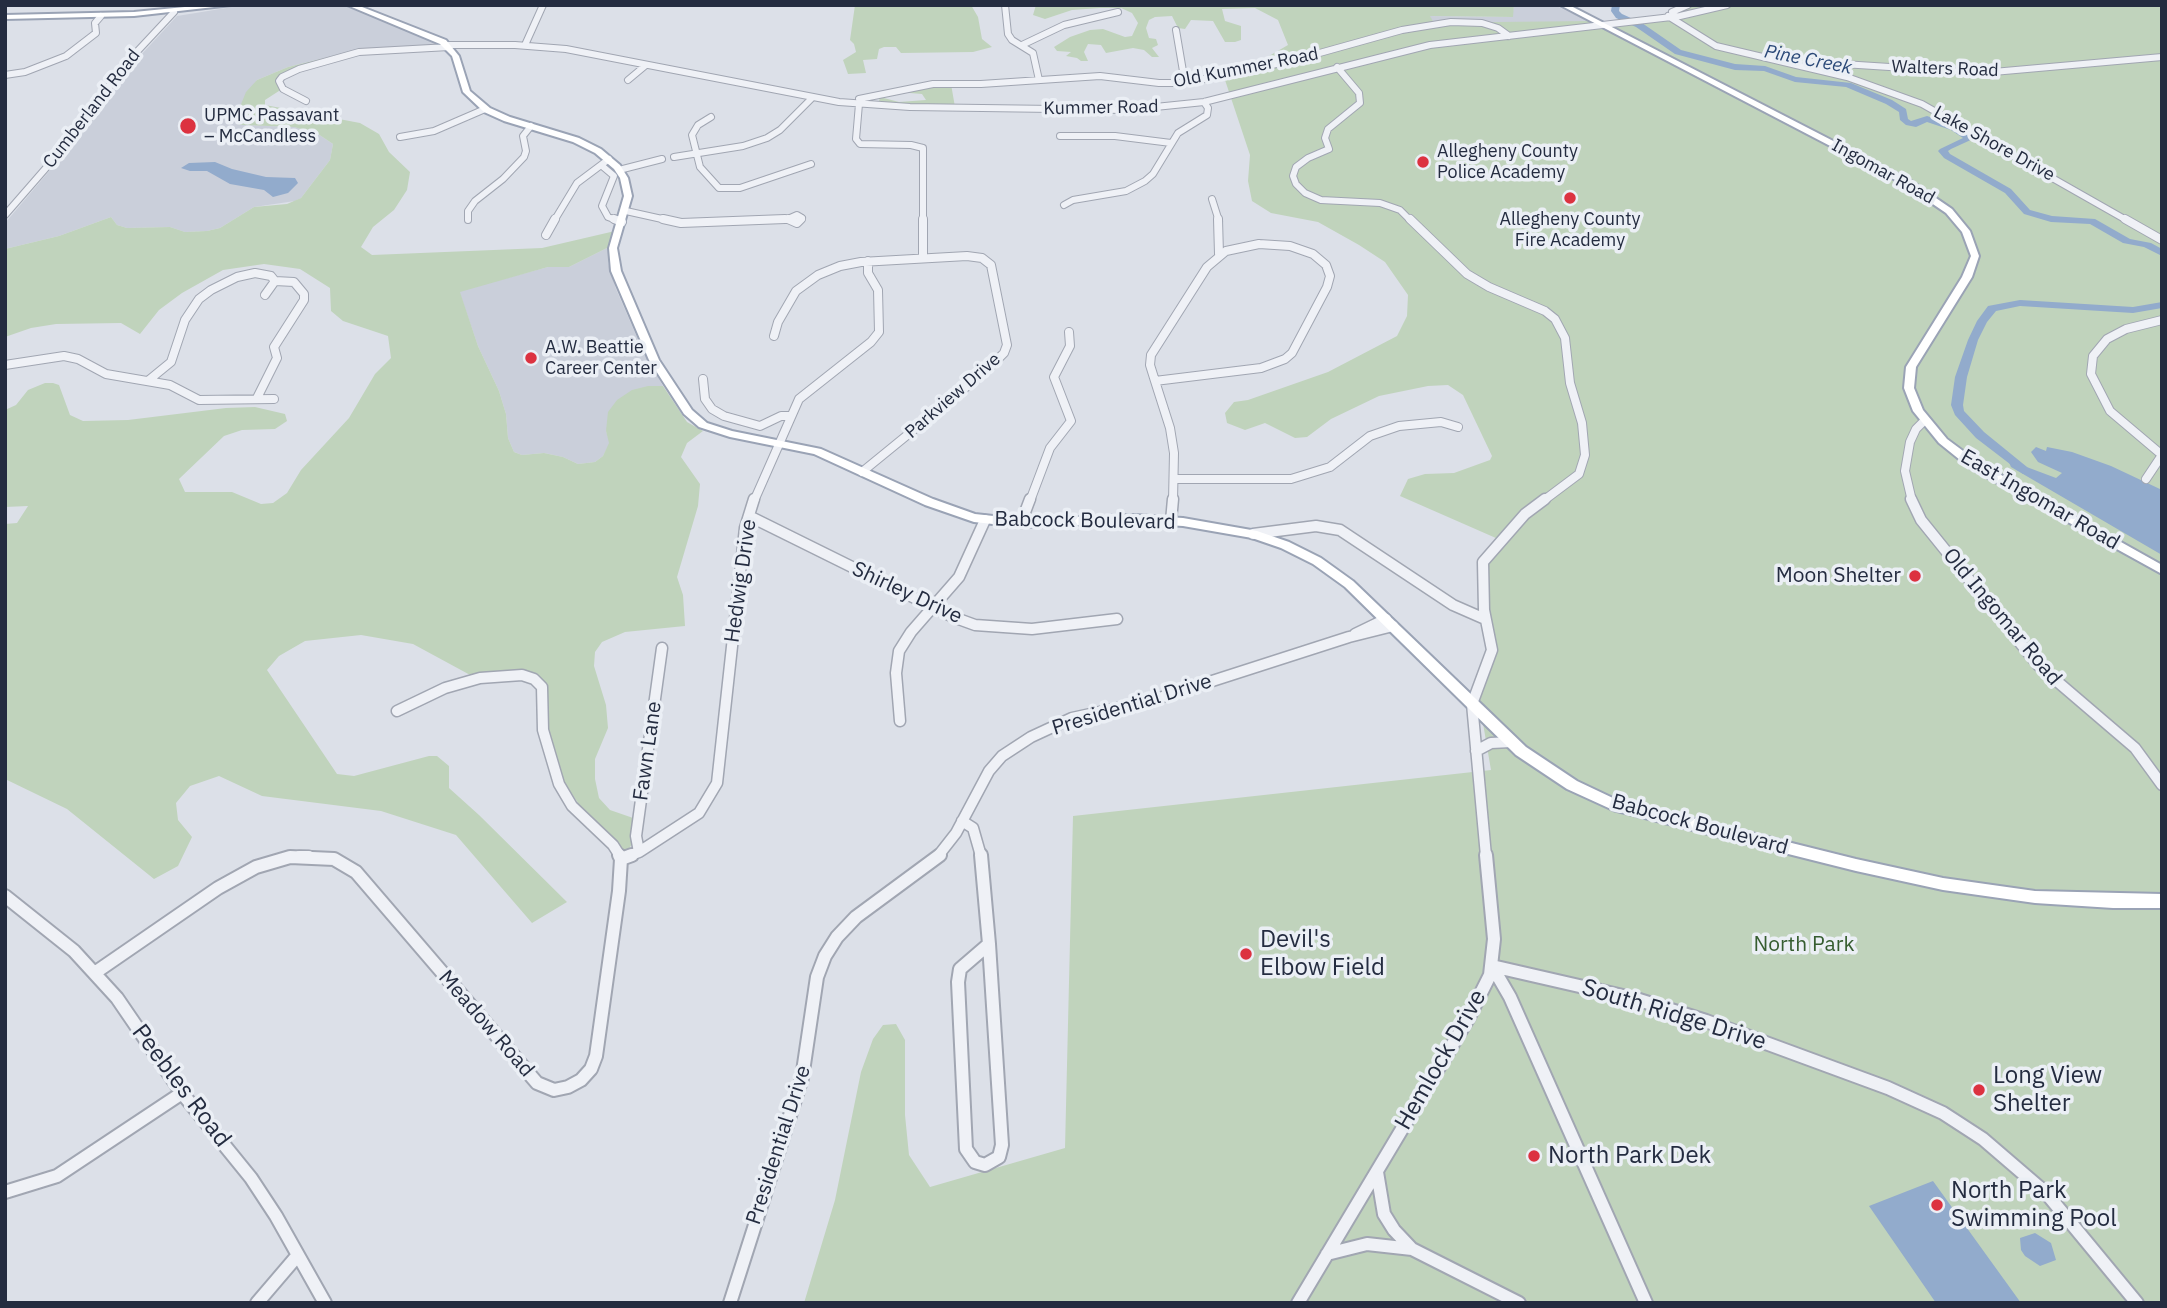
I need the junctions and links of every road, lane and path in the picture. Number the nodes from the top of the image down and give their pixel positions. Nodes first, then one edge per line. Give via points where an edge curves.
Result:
1 (180, 5) edge
2 (229, 5) edge
3 (350, 5) edge
4 (543, 5) edge
5 (1005, 5) edge
6 (1563, 5) edge
7 (1688, 5) edge
8 (1727, 5) edge
9 (174, 12) junction
10 (1118, 12) dead end
11 (1668, 15) junction
12 (101, 16) junction
13 (5, 18) edge
14 (1604, 25) junction
15 (1176, 30) dead end
16 (1508, 36) junction
17 (469, 45) junction
18 (525, 45) junction
19 (1022, 45) junction
20 (449, 48) junction
21 (370, 58) dead end
22 (2162, 58) edge
23 (646, 65) junction
24 (1817, 66) junction
25 (1337, 67) junction
26 (5, 75) edge
27 (628, 80) dead end
28 (1039, 80) junction
29 (1185, 83) junction
30 (810, 98) junction
31 (306, 101) dead end
32 (1203, 102) junction
33 (859, 104) junction
34 (485, 109) junction
35 (711, 117) dead end
36 (530, 126) junction
37 (1060, 136) dead end
38 (400, 138) dead end
39 (1171, 143) junction
40 (696, 154) junction
41 (674, 157) dead end
42 (609, 159) junction
43 (662, 159) dead end
44 (811, 164) dead end
45 (601, 165) junction
46 (620, 170) junction
47 (1212, 199) dead end
48 (1063, 205) dead end
49 (5, 215) edge
50 (624, 217) junction
51 (788, 219) dead end
52 (468, 220) dead end
53 (546, 235) dead end
54 (2162, 240) edge
55 (1219, 254) junction
56 (923, 258) junction
57 (868, 261) junction
58 (275, 281) junction
59 (265, 295) dead end
60 (2162, 320) edge
61 (1069, 332) dead end
62 (774, 336) dead end
63 (5, 365) edge
64 (703, 379) dead end
65 (149, 380) junction
66 (1155, 381) junction
67 (257, 398) junction
68 (274, 399) dead end
69 (790, 416) junction
70 (1924, 421) junction
71 (1458, 427) dead end
72 (779, 443) junction
73 (2162, 455) edge
74 (862, 472) junction
75 (1175, 479) junction
76 (2146, 479) dead end
77 (749, 516) junction
78 (985, 520) junction
79 (1171, 521) junction
80 (1021, 523) junction
81 (1253, 534) junction
82 (2162, 570) edge
83 (934, 608) junction
84 (1117, 619) dead end
85 (1485, 619) junction
86 (1390, 622) junction
87 (663, 649) dead end
88 (1472, 704) junction
89 (397, 711) dead end
90 (900, 721) dead end
91 (1511, 742) junction
92 (1476, 751) junction
93 (2162, 785) edge
94 (962, 821) junction
95 (639, 852) junction
96 (621, 859) junction
97 (5, 896) edge
98 (2162, 901) edge
99 (989, 944) junction
100 (1492, 966) junction
101 (96, 972) junction
102 (182, 1093) junction
103 (1377, 1172) junction
104 (5, 1192) edge
105 (1412, 1249) junction
106 (1327, 1254) junction
107 (298, 1255) junction
108 (257, 1303) edge
109 (325, 1303) edge
110 (730, 1303) edge
111 (1297, 1303) edge
112 (1519, 1303) edge
113 (1646, 1303) edge
114 (2137, 1303) edge

1 - 9 main road, Cumberland Road
2 - 9 main road
3 - 20 main road via 427,34
4 - 18 street
5 - 19 street via 1008,34
6 - 14 main road
7 - 11 street
8 - 11 street, Kummer Road
9 - 12 main road
9 - 49 street, Cumberland Road via 117,73 93,114
10 - 19 street via 1064,25
11 - 14 street, Kummer Road
11 - 24 street, Lake Shore Drive via 1710,43
12 - 13 main road
12 - 26 street via 95,23 96,33 71,53
14 - 16 street, Kummer Road
14 - 70 main road, Ingomar Road via 1908,183 1941,204 1961,224 1972,244 1972,267 1909,374 1911,396
15 - 29 street
16 - 25 street, Kummer Road via 1423,46
16 - 29 street, Old Kummer Road via 1490,25 1472,22 1409,29
17 - 18 street, Kummer Road
17 - 20 street, Kummer Road
17 - 20 street, Kummer Road
18 - 23 street, Kummer Road
19 - 28 street via 1034,55
20 - 21 street
20 - 31 street via 359,52 282,77 283,89
20 - 34 main road via 467,92
22 - 24 street, Walters Road via 1982,73 1910,66
23 - 27 street
23 - 30 street, Kummer Road
24 - 54 street, Lake Shore Drive via 1930,108
25 - 32 street, Kummer Road
25 - 85 street via 1357,90 1360,103 1326,132 1329,149 1296,167 1296,184 1321,200 1374,203 1400,210 1467,274 1550,314 1565,338 1570,383 1583,429 1584,461 1576,477 1525,514 1486,556 1482,568
28 - 29 street, Old Kummer Road via 1105,76
28 - 30 street, Old Kummer Road via 928,85 860,99
30 - 33 street, Kummer Road
30 - 40 street via 772,136 750,145
32 - 33 street, Kummer Road via 1126,110
32 - 39 street via 1207,115 1182,130
33 - 56 street via 856,139 860,144 923,148
34 - 36 main road
34 - 38 street via 435,131
35 - 40 street via 693,131
36 - 42 main road via 576,139
36 - 52 street via 523,136 524,157 475,201
37 - 39 street
39 - 48 street via 1153,174 1137,186
40 - 41 street
40 - 44 street via 702,169 727,190
42 - 45 street
42 - 46 main road
43 - 46 street
45 - 50 street via 614,179 602,206 608,217
45 - 53 street via 577,183
46 - 50 main road, Babcock Boulevard via 628,191
47 - 55 street via 1220,225
50 - 51 street via 681,223
50 - 72 main road, Babcock Boulevard via 613,252 616,271 654,360 684,407 712,429
55 - 66 street via 1151,355
55 - 66 street via 1259,244 1296,248 1322,261 1329,282 1292,353 1280,362
56 - 57 street, Parkview Drive
56 - 74 street, Parkview Drive via 972,256 989,263 1006,350
57 - 62 street, Parkview Drive via 833,269 800,287
57 - 69 street, Hedwig Drive via 868,273 878,290 879,332 806,391
58 - 59 street
58 - 65 street via 255,274 237,277 199,299 186,320 172,362
58 - 67 street via 294,282 304,300 274,347 277,358
60 - 73 street via 2112,335 2096,351 2091,368 2096,388 2110,411
61 - 80 street via 1070,346 1054,377 1071,421 1050,448
63 - 65 street via 64,356 106,374
64 - 69 street via 705,399 724,416 760,426
65 - 67 street via 204,401
66 - 75 street via 1173,441
67 - 68 street
69 - 72 street, Hedwig Drive
70 - 82 main road, East Ingomar Road via 1982,470
70 - 93 street, Old Ingomar Road via 1910,442 1905,471 1921,520 2038,665 2135,748
71 - 75 street via 1441,422 1399,426 1370,436 1330,467 1291,479
72 - 74 main road, Babcock Boulevard via 817,452
72 - 77 street, Hedwig Drive
73 - 76 street
74 - 78 main road, Babcock Boulevard via 940,507
75 - 79 street
77 - 83 street, Shirley Drive
77 - 95 street, Hedwig Drive via 717,783 699,813
78 - 80 main road, Babcock Boulevard
78 - 83 street via 959,577
79 - 80 main road, Babcock Boulevard
79 - 81 main road, Babcock Boulevard
81 - 85 street via 1316,526 1340,530 1453,605
81 - 86 main road, Babcock Boulevard via 1324,565
83 - 84 street, Shirley Drive via 975,625 1007,629
83 - 90 street via 899,651 895,673
85 - 88 street via 1492,650
86 - 88 main road, Babcock Boulevard
86 - 94 street, Presidential Drive via 1369,634 1055,725 1002,755
87 - 95 street, Fawn Lane via 636,836
88 - 91 main road, Babcock Boulevard
88 - 92 street, Hemlock Drive
89 - 96 street via 425,696 480,678 522,675 537,681 542,687 543,730 559,784 572,806 613,845
91 - 92 street via 1491,743
91 - 98 main road, Babcock Boulevard via 1550,773 1592,795 1639,812 1755,841 1998,893
92 - 100 street, Hemlock Drive via 1494,939
94 - 99 street via 973,828 980,848
94 - 110 street, Presidential Drive via 939,856 855,918 825,956 817,977 803,1078
95 - 96 street, Hedwig Drive
96 - 101 street, Meadow Road via 596,1056 586,1075 561,1089 537,1083 356,872 334,859 290,857 256,867
97 - 101 street, Peebles Road
99 - 99 street via 960,969 958,982 966,1149 975,1162 985,1165 999,1157 1002,1145
100 - 103 street, Hemlock Drive via 1475,1006
100 - 113 street
100 - 114 street, South Ridge Drive via 1636,999 1706,1021 1876,1083 1943,1114 1983,1139 2038,1186
101 - 102 street, Peebles Road
102 - 104 street via 57,1176
102 - 107 street, Peebles Road via 251,1178
103 - 105 street via 1384,1214
103 - 106 street, Hemlock Drive
105 - 106 street via 1367,1244
105 - 112 street
106 - 111 street, Hemlock Drive
107 - 108 street
107 - 109 street, Peebles Road

